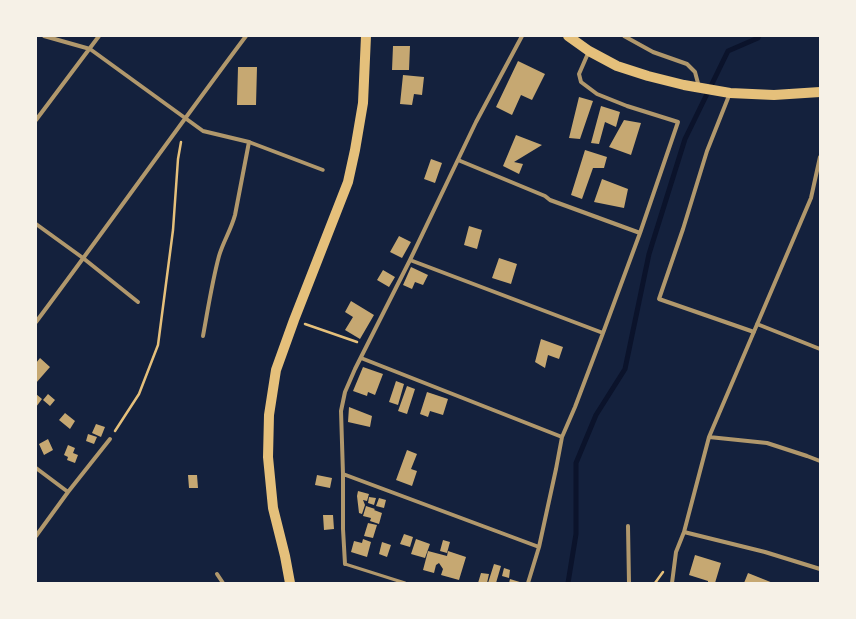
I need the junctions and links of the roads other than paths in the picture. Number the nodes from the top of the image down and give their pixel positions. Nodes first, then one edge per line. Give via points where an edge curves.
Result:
1 (44, 36) edge
2 (99, 36) edge
3 (246, 36) edge
4 (366, 36) edge
5 (522, 36) edge
6 (568, 36) edge
7 (624, 36) edge
8 (90, 48) junction
9 (589, 51) junction
10 (699, 87) junction
11 (727, 92) junction
12 (820, 92) edge
13 (185, 118) junction
14 (36, 120) edge
15 (249, 142) junction
16 (820, 157) edge
17 (458, 160) junction
18 (323, 170) dead end
19 (36, 224) edge
20 (640, 233) junction
21 (83, 258) junction
22 (410, 260) junction
23 (138, 302) dead end
24 (36, 322) edge
25 (757, 324) junction
26 (754, 332) junction
27 (603, 334) junction
28 (202, 336) dead end
29 (820, 349) edge
30 (361, 358) junction
31 (708, 437) junction
32 (562, 438) junction
33 (110, 439) road end
34 (820, 461) edge
35 (36, 468) edge
36 (343, 474) junction
37 (68, 492) junction
38 (628, 526) dead end
39 (684, 532) junction
40 (36, 536) edge
41 (539, 547) junction
42 (345, 564) joint
43 (820, 569) edge
44 (217, 574) dead end
45 (223, 583) edge
46 (290, 583) edge
47 (405, 583) edge
48 (528, 583) edge
49 (629, 583) edge
50 (672, 583) edge

1 - 8 street
2 - 8 street
3 - 13 street
4 - 46 main road via 363,103 348,182 276,370 269,415 268,457 273,508
5 - 17 street
6 - 9 main road
7 - 10 street via 653,52 687,64 695,72
8 - 13 street
8 - 14 street
9 - 10 main road via 617,66
9 - 20 street via 579,74 581,82 597,94 678,122
10 - 11 main road
11 - 12 main road via 774,95
11 - 26 street via 659,299
13 - 15 street via 203,130
13 - 21 street
15 - 18 street
15 - 28 street via 233,225 220,255
16 - 25 street via 812,198
17 - 20 street via 550,200
17 - 22 street
19 - 21 street
20 - 27 street
21 - 23 street
21 - 24 street
22 - 27 street
22 - 30 street
25 - 26 street
25 - 29 street
26 - 31 street
27 - 32 street
30 - 32 street
30 - 36 street via 345,392 341,411
31 - 34 street via 767,444
31 - 39 street
32 - 41 street
33 - 37 street
35 - 37 street
36 - 41 street
36 - 42 street
37 - 40 street
38 - 49 street
39 - 43 street
39 - 50 street via 676,552
41 - 48 street
42 - 47 lane
44 - 45 street

